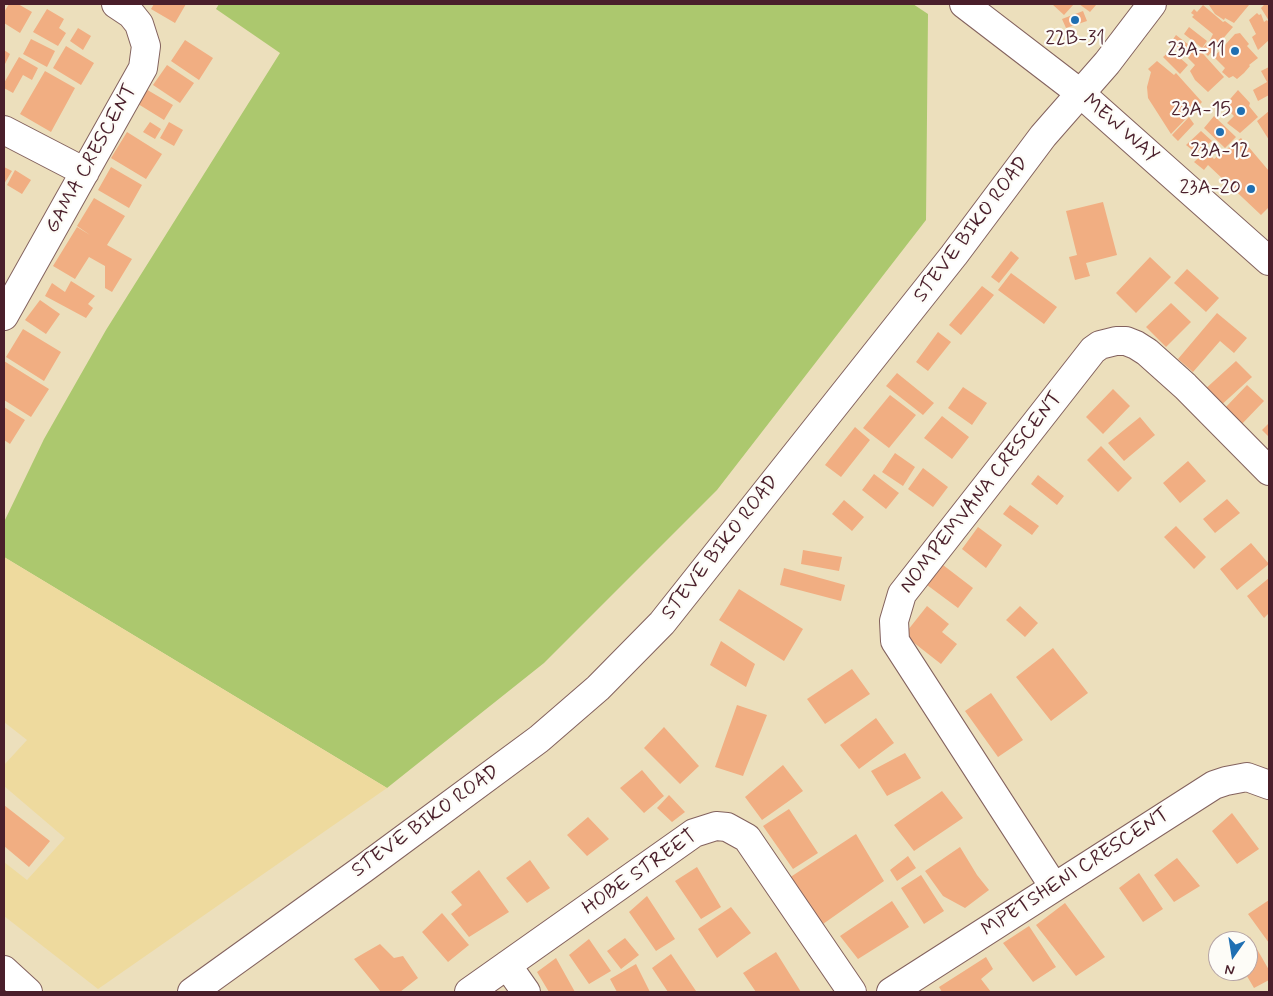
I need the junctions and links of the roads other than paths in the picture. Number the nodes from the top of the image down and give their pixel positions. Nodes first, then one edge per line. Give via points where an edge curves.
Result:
1 (116, 4) edge
2 (964, 4) edge
3 (1152, 4) edge
4 (1080, 94) junction
5 (4, 130) edge
6 (85, 172) junction
7 (1269, 261) edge
8 (4, 316) edge
9 (1269, 471) edge
10 (1269, 785) edge
11 (1054, 887) junction
12 (507, 965) junction
13 (4, 970) edge
14 (28, 992) edge
15 (192, 992) edge
16 (469, 992) edge
17 (526, 992) edge
18 (852, 992) edge
19 (891, 992) edge

1 - 6 street, GAMA CRESCENT via 139,24 146,55 143,68
2 - 4 street, MEW WAY
3 - 4 street, STEVE BIKO ROAD
4 - 7 street, MEW WAY
4 - 15 street, STEVE BIKO ROAD via 1043,136 954,255 662,623 598,688 539,739
5 - 6 street
6 - 8 street, GAMA CRESCENT
9 - 11 street, NOMPEMVANA CRESCENT via 1148,352 1126,341 1100,345 902,594 894,621 895,641
10 - 11 street, MPETSHENI CRESCENT via 1247,777 1214,785
11 - 19 street, MPETSHENI CRESCENT
12 - 16 street, HOBE STREET
12 - 17 street
12 - 18 street, HOBE STREET via 694,833 722,826 748,838
13 - 14 street

